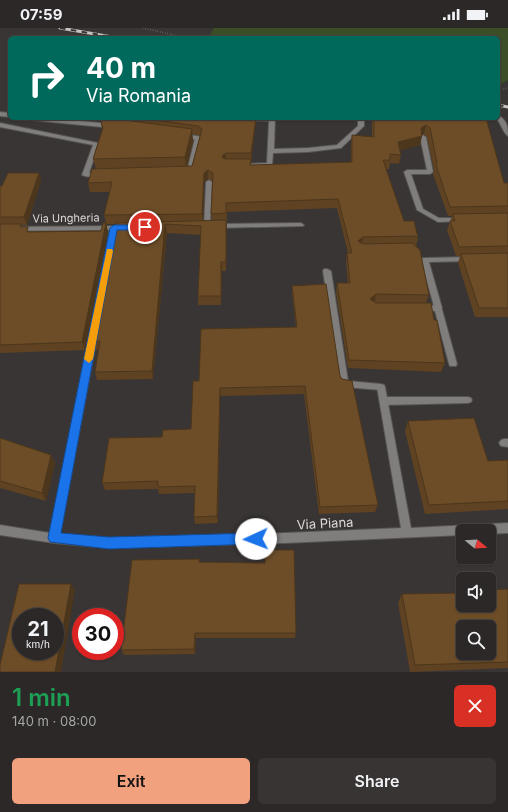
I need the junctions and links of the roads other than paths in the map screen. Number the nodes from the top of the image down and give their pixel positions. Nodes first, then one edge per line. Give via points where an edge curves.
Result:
1 (500, 119) edge
2 (51, 120) edge
3 (272, 120) edge
4 (361, 120) edge
5 (0, 125) edge
6 (120, 127) edge
7 (174, 134) edge
8 (508, 134) edge
9 (423, 137) edge
10 (271, 152) junction
11 (233, 166) edge
12 (182, 173) edge
13 (107, 174) edge
14 (209, 182) edge
15 (469, 220) edge
16 (301, 225) dead end
17 (207, 226) junction
18 (199, 227) edge
19 (114, 228) junction
20 (129, 228) edge
21 (0, 229) edge
22 (478, 259) edge
23 (327, 271) dead end
24 (414, 308) edge
25 (438, 308) junction
26 (453, 364) dead end
27 (468, 400) dead end
28 (384, 401) junction
29 (508, 528) edge
30 (0, 530) edge
31 (407, 532) junction
32 (54, 538) junction

1 - 8 street
2 - 6 street
3 - 10 street
4 - 10 street via 361,126 339,146
5 - 13 street via 96,144 85,175
7 - 12 street via 198,138 190,173
9 - 15 street via 430,172 408,172 420,210 438,220
10 - 11 street via 270,165
14 - 17 street
16 - 17 street
17 - 18 street
19 - 20 street, Via Ungheria
19 - 21 street, Via Ungheria
19 - 32 street
22 - 25 street via 423,258
23 - 28 street via 344,384 381,387
24 - 25 street
25 - 26 street
27 - 28 street
28 - 31 street
29 - 31 street, Via Piana
30 - 32 street, Via Piana
31 - 32 street, Via Piana via 109,543

